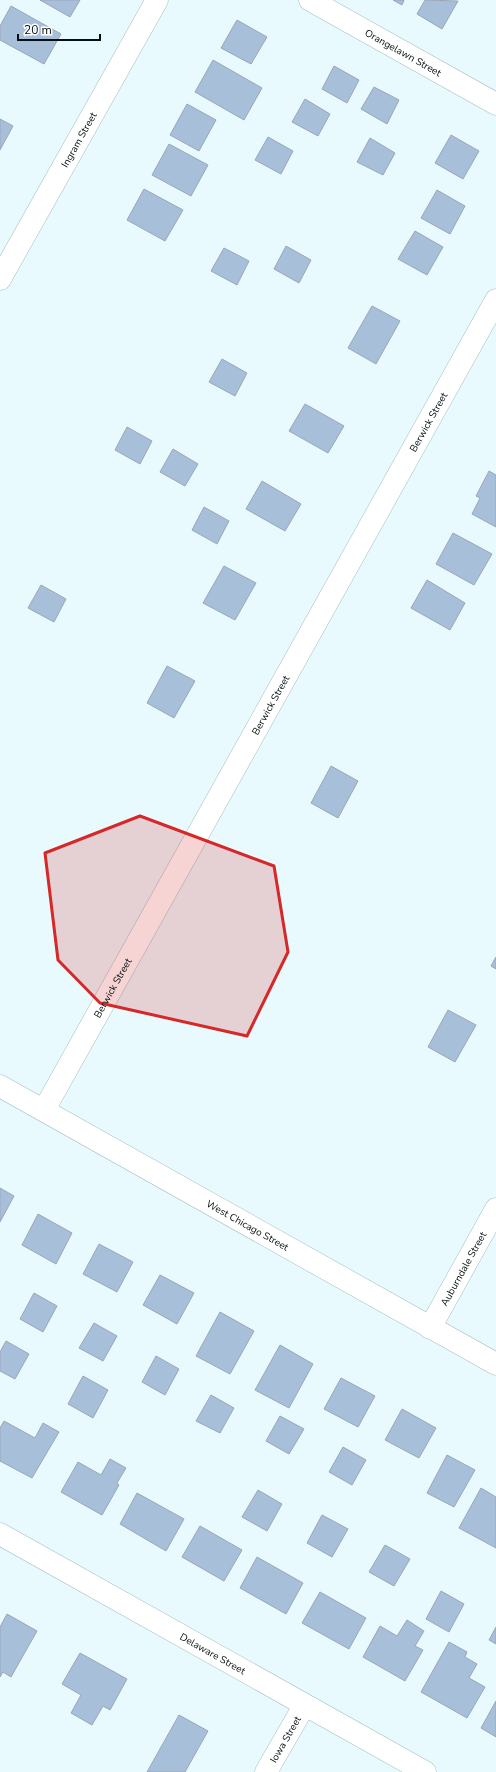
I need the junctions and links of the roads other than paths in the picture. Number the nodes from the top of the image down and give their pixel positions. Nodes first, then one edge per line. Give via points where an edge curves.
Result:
1 (157, 0) edge
2 (310, 0) edge
3 (496, 104) edge
4 (0, 279) edge
5 (496, 300) edge
6 (0, 1086) edge
7 (44, 1110) junction
8 (496, 1209) edge
9 (430, 1328) junction
10 (496, 1364) edge
11 (0, 1534) edge
12 (304, 1706) junction
13 (266, 1772) edge
14 (425, 1772) edge

1 - 4 street, Ingram Street
2 - 3 street, Orangelawn Street
5 - 7 street, Berwick Street
6 - 7 street, West Chicago Street
7 - 9 street, West Chicago Street
8 - 9 street, Auburndale Street
9 - 10 street, West Chicago Street
11 - 12 street, Delaware Street
12 - 13 street, Iowa Street
12 - 14 street, Delaware Street

